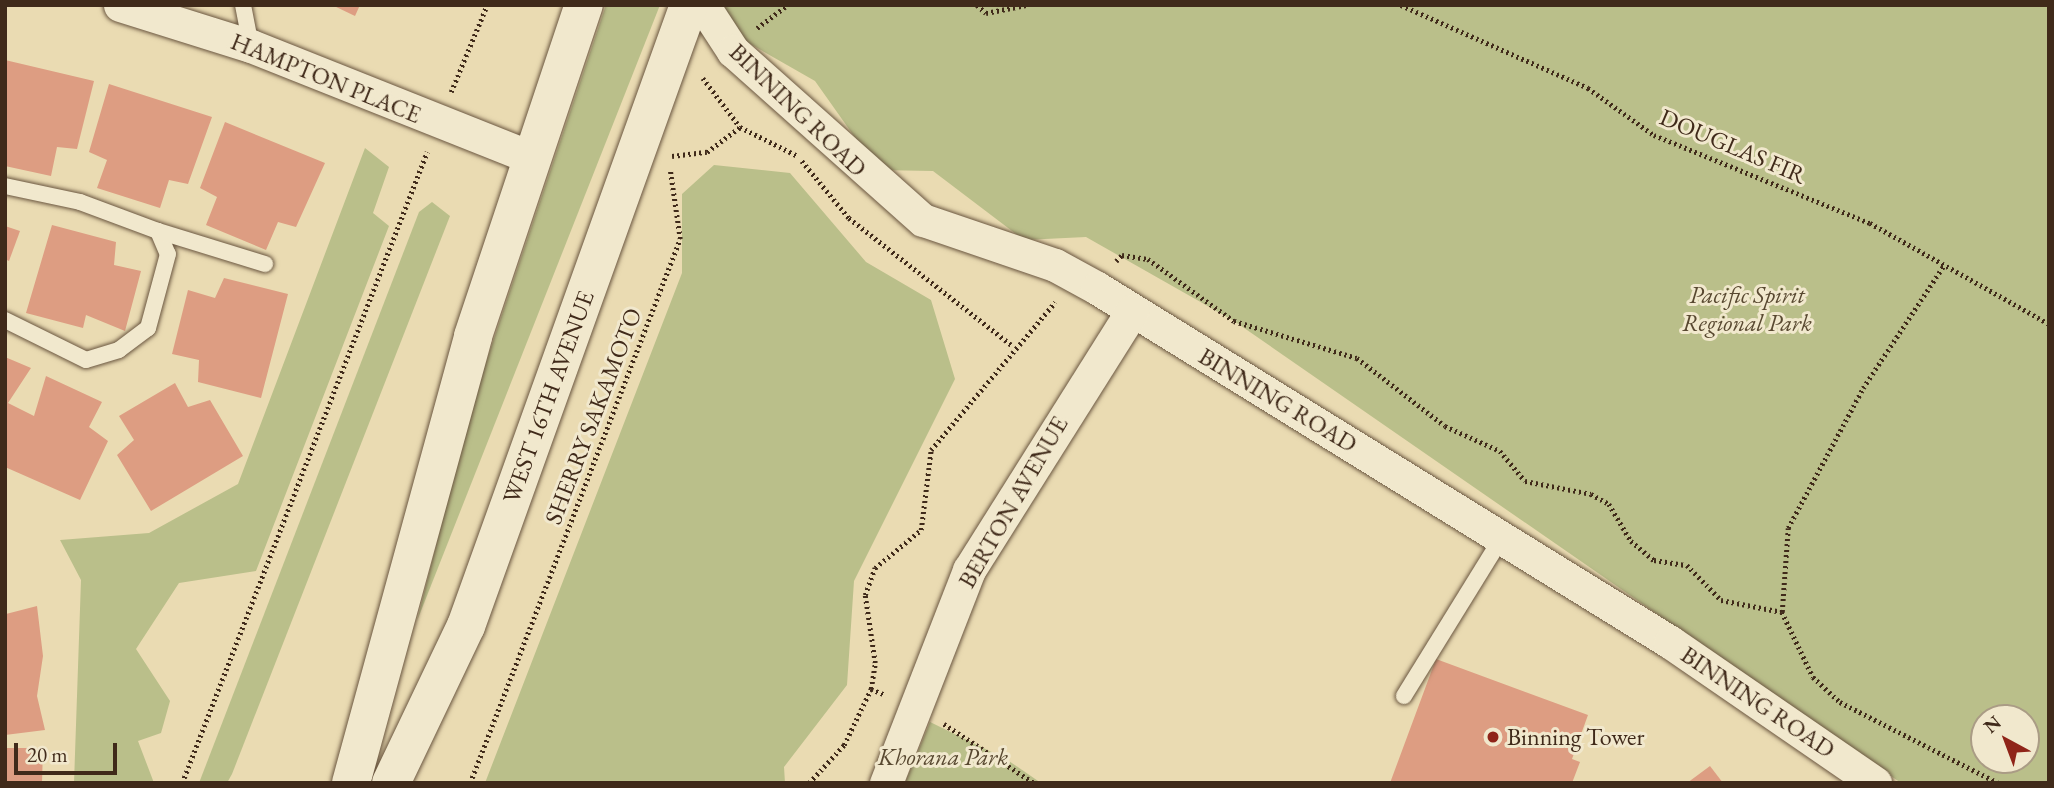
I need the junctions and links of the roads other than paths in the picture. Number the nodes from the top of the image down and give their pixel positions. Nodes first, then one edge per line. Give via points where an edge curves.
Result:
1 (120, 5) edge
2 (243, 5) edge
3 (584, 5) edge
4 (689, 5) edge
5 (703, 5) edge
6 (168, 11) edge
7 (251, 46) junction
8 (530, 157) junction
9 (5, 186) edge
10 (158, 231) junction
11 (265, 264) dead end
12 (1132, 311) junction
13 (5, 320) edge
14 (1503, 536) junction
15 (1404, 695) dead end
16 (351, 783) edge
17 (391, 783) edge
18 (886, 783) edge
19 (1875, 783) edge

1 - 6 street, HAMPTON PLACE
2 - 7 lane
3 - 8 main road
4 - 17 main road, WEST 16TH AVENUE via 466,626
5 - 12 street, BINNING ROAD via 733,51 922,220 1055,265
6 - 7 street, HAMPTON PLACE
7 - 8 street, HAMPTON PLACE
8 - 16 main road via 473,336
9 - 10 lane via 80,202
10 - 11 lane
10 - 13 lane via 168,254 159,302 148,328 120,350 86,360
12 - 14 street, BINNING ROAD
12 - 18 street, BERTON AVENUE via 969,569
14 - 15 lane
14 - 19 street, BINNING ROAD

